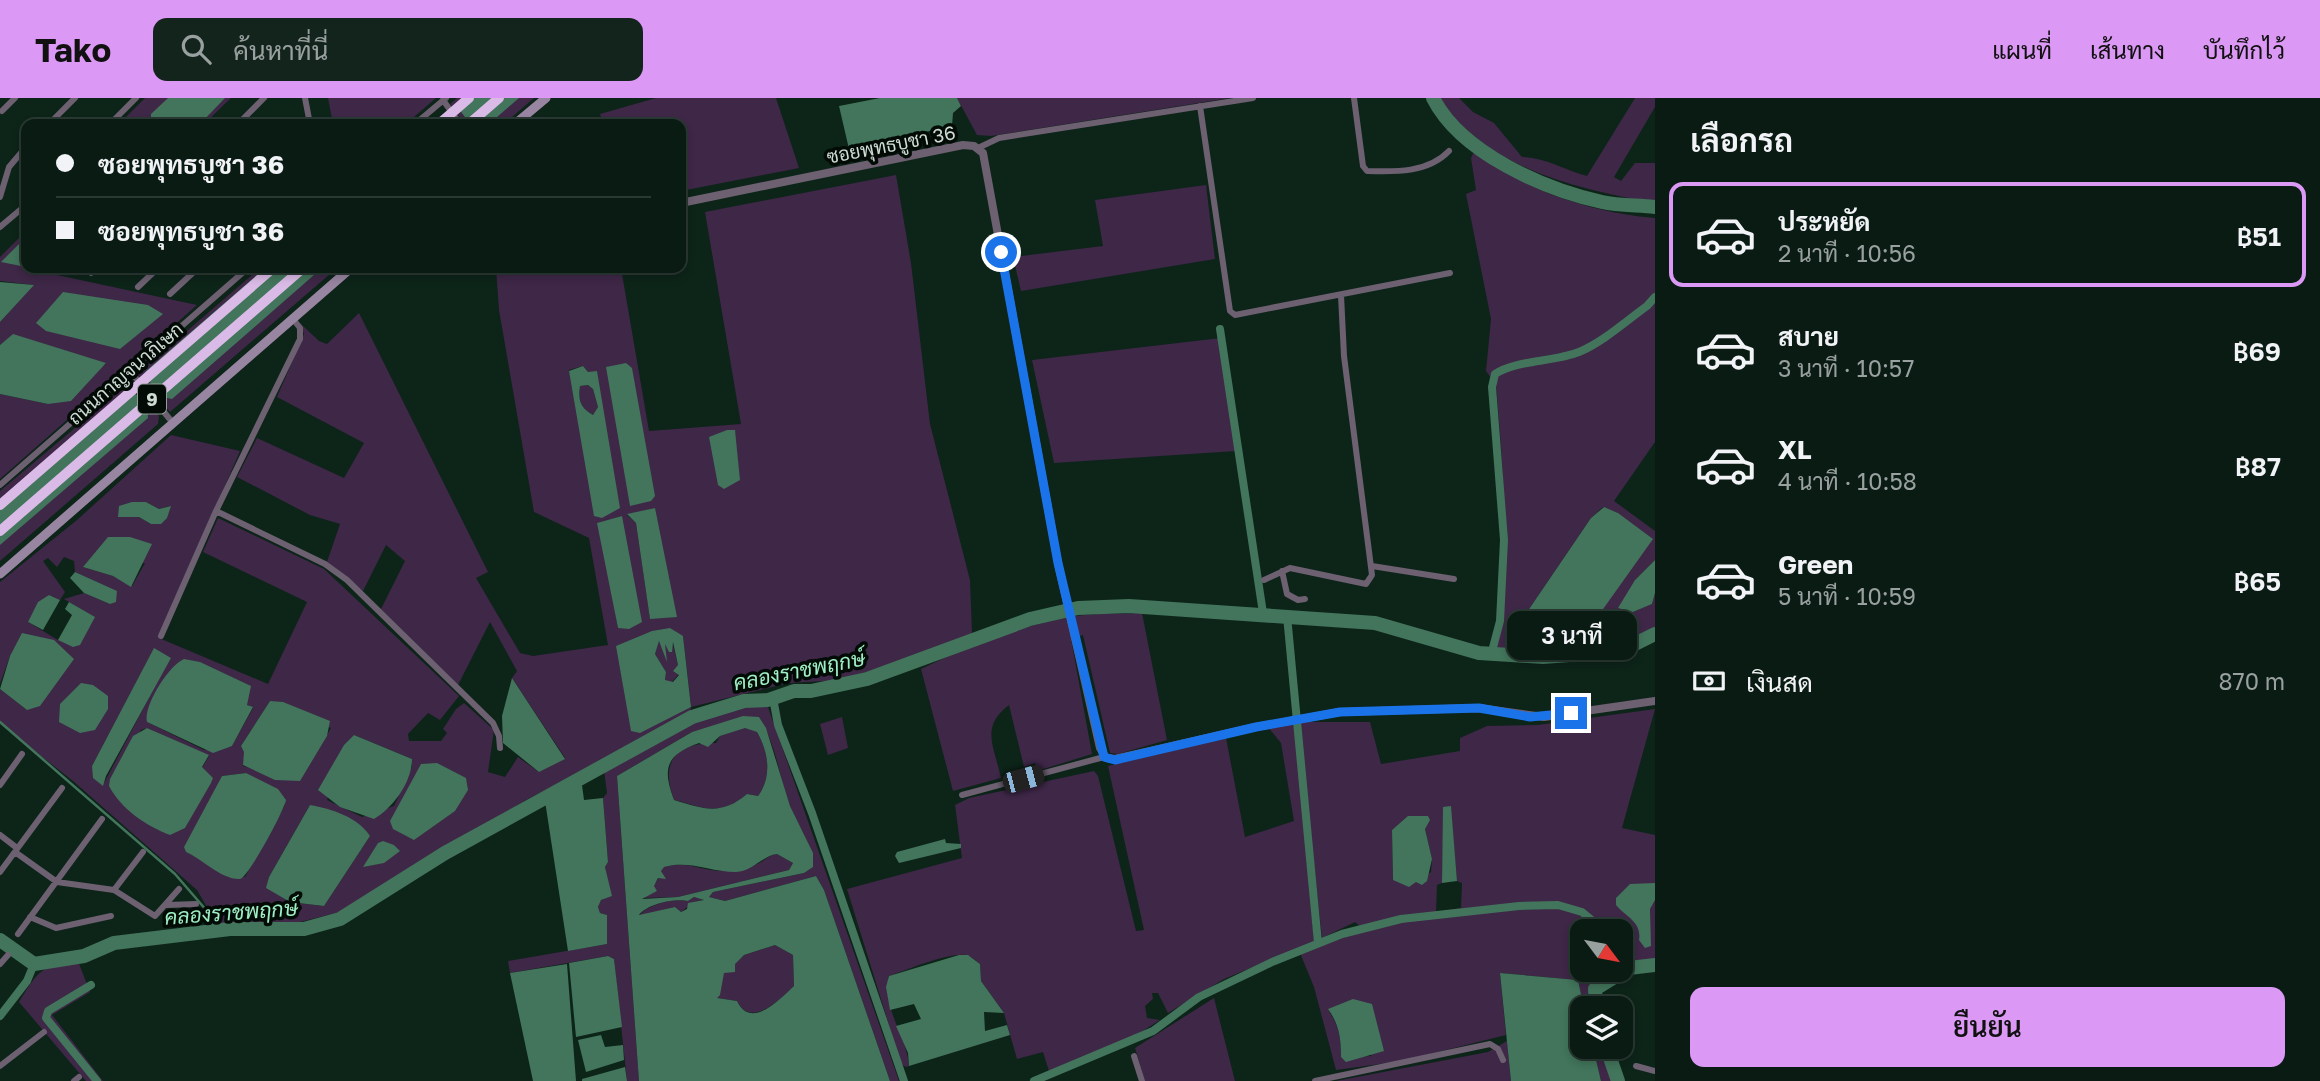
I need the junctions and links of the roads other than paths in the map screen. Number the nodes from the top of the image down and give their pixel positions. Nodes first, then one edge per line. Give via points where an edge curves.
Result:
1 (15, 98) edge
2 (75, 98) edge
3 (136, 98) edge
4 (264, 98) edge
5 (305, 98) edge
6 (469, 98) edge
7 (499, 98) edge
8 (545, 98) edge
9 (1253, 98) edge
10 (1354, 98) edge
11 (444, 99) edge
12 (1200, 106) junction
13 (2, 111) dead end
14 (54, 119) edge
15 (115, 119) edge
16 (243, 119) edge
17 (309, 119) edge
18 (421, 119) edge
19 (445, 119) edge
20 (457, 119) edge
21 (474, 119) edge
22 (521, 119) edge
23 (978, 148) junction
24 (1449, 151) dead end
25 (21, 153) edge
26 (0, 197) edge
27 (686, 202) edge
28 (21, 209) edge
29 (0, 227) edge
30 (153, 273) edge
31 (193, 273) edge
32 (242, 273) edge
33 (267, 273) edge
34 (297, 273) edge
35 (345, 273) edge
36 (1450, 273) dead end
37 (138, 288) dead end
38 (170, 294) dead end
39 (1341, 296) junction
40 (293, 319) junction
41 (130, 371) junction
42 (173, 423) junction
43 (0, 485) edge
44 (0, 505) edge
45 (216, 511) junction
46 (0, 531) edge
47 (1372, 566) junction
48 (1282, 571) junction
49 (0, 574) edge
50 (1454, 579) dead end
51 (1264, 580) dead end
52 (1305, 599) dead end
53 (161, 636) dead end
54 (1655, 701) edge
55 (499, 748) dead end
56 (22, 754) dead end
57 (1104, 757) junction
58 (0, 785) edge
59 (62, 788) dead end
60 (961, 795) dead end
61 (102, 819) dead end
62 (0, 835) edge
63 (16, 850) junction
64 (144, 852) dead end
65 (0, 872) edge
66 (57, 882) junction
67 (179, 889) dead end
68 (114, 890) junction
69 (196, 904) dead end
70 (167, 905) junction
71 (111, 916) dead end
72 (30, 917) junction
73 (18, 934) dead end
74 (8, 955) dead end
75 (0, 964) edge
76 (44, 1032) dead end
77 (1134, 1056) dead end
78 (1503, 1060) dead end
79 (0, 1066) edge
80 (1636, 1066) dead end
81 (1655, 1071) edge
82 (1328, 1079) edge
83 (1142, 1081) edge
84 (1315, 1081) edge

1 - 13 street
2 - 14 street
3 - 15 street
4 - 16 street
5 - 17 street
6 - 19 highway, bridge
7 - 21 highway
8 - 22 main road
9 - 12 street
10 - 24 street via 1367,171 1433,164
11 - 18 street
11 - 20 street
12 - 23 street via 999,138
12 - 39 street via 1230,311 1247,315
23 - 27 street, ซอยพุทธบูชา 36 via 963,145
23 - 57 street, ซอยพุทธบูชา 36 via 988,172 1044,487
25 - 26 street via 9,167
28 - 29 street
30 - 37 street
31 - 38 street
32 - 41 street
33 - 44 highway, ถนนกาญจนาภิเษก / 9, bridge
34 - 46 highway, ถนนกาญจนาภิเษก / 9, bridge
35 - 40 main road
36 - 39 street
39 - 47 street via 1344,356
40 - 42 main road
40 - 45 street via 300,339
41 - 42 street
41 - 43 street
42 - 49 main road
45 - 53 street
45 - 55 street via 325,564 347,580 493,723
47 - 48 street via 1366,584 1297,569
47 - 50 street
48 - 51 street
48 - 52 street via 1287,594
54 - 57 street via 1544,717 1479,708 1340,712 1115,760
56 - 58 street
57 - 60 street
59 - 63 street
61 - 66 street
62 - 63 street
63 - 65 street
63 - 66 street
64 - 68 street
66 - 68 street
66 - 72 street
67 - 70 street
68 - 70 street via 155,916
69 - 70 street
71 - 72 street via 56,928
72 - 73 street
74 - 75 street
76 - 79 street
77 - 83 street
78 - 82 street via 1490,1044
80 - 81 street
82 - 84 street

